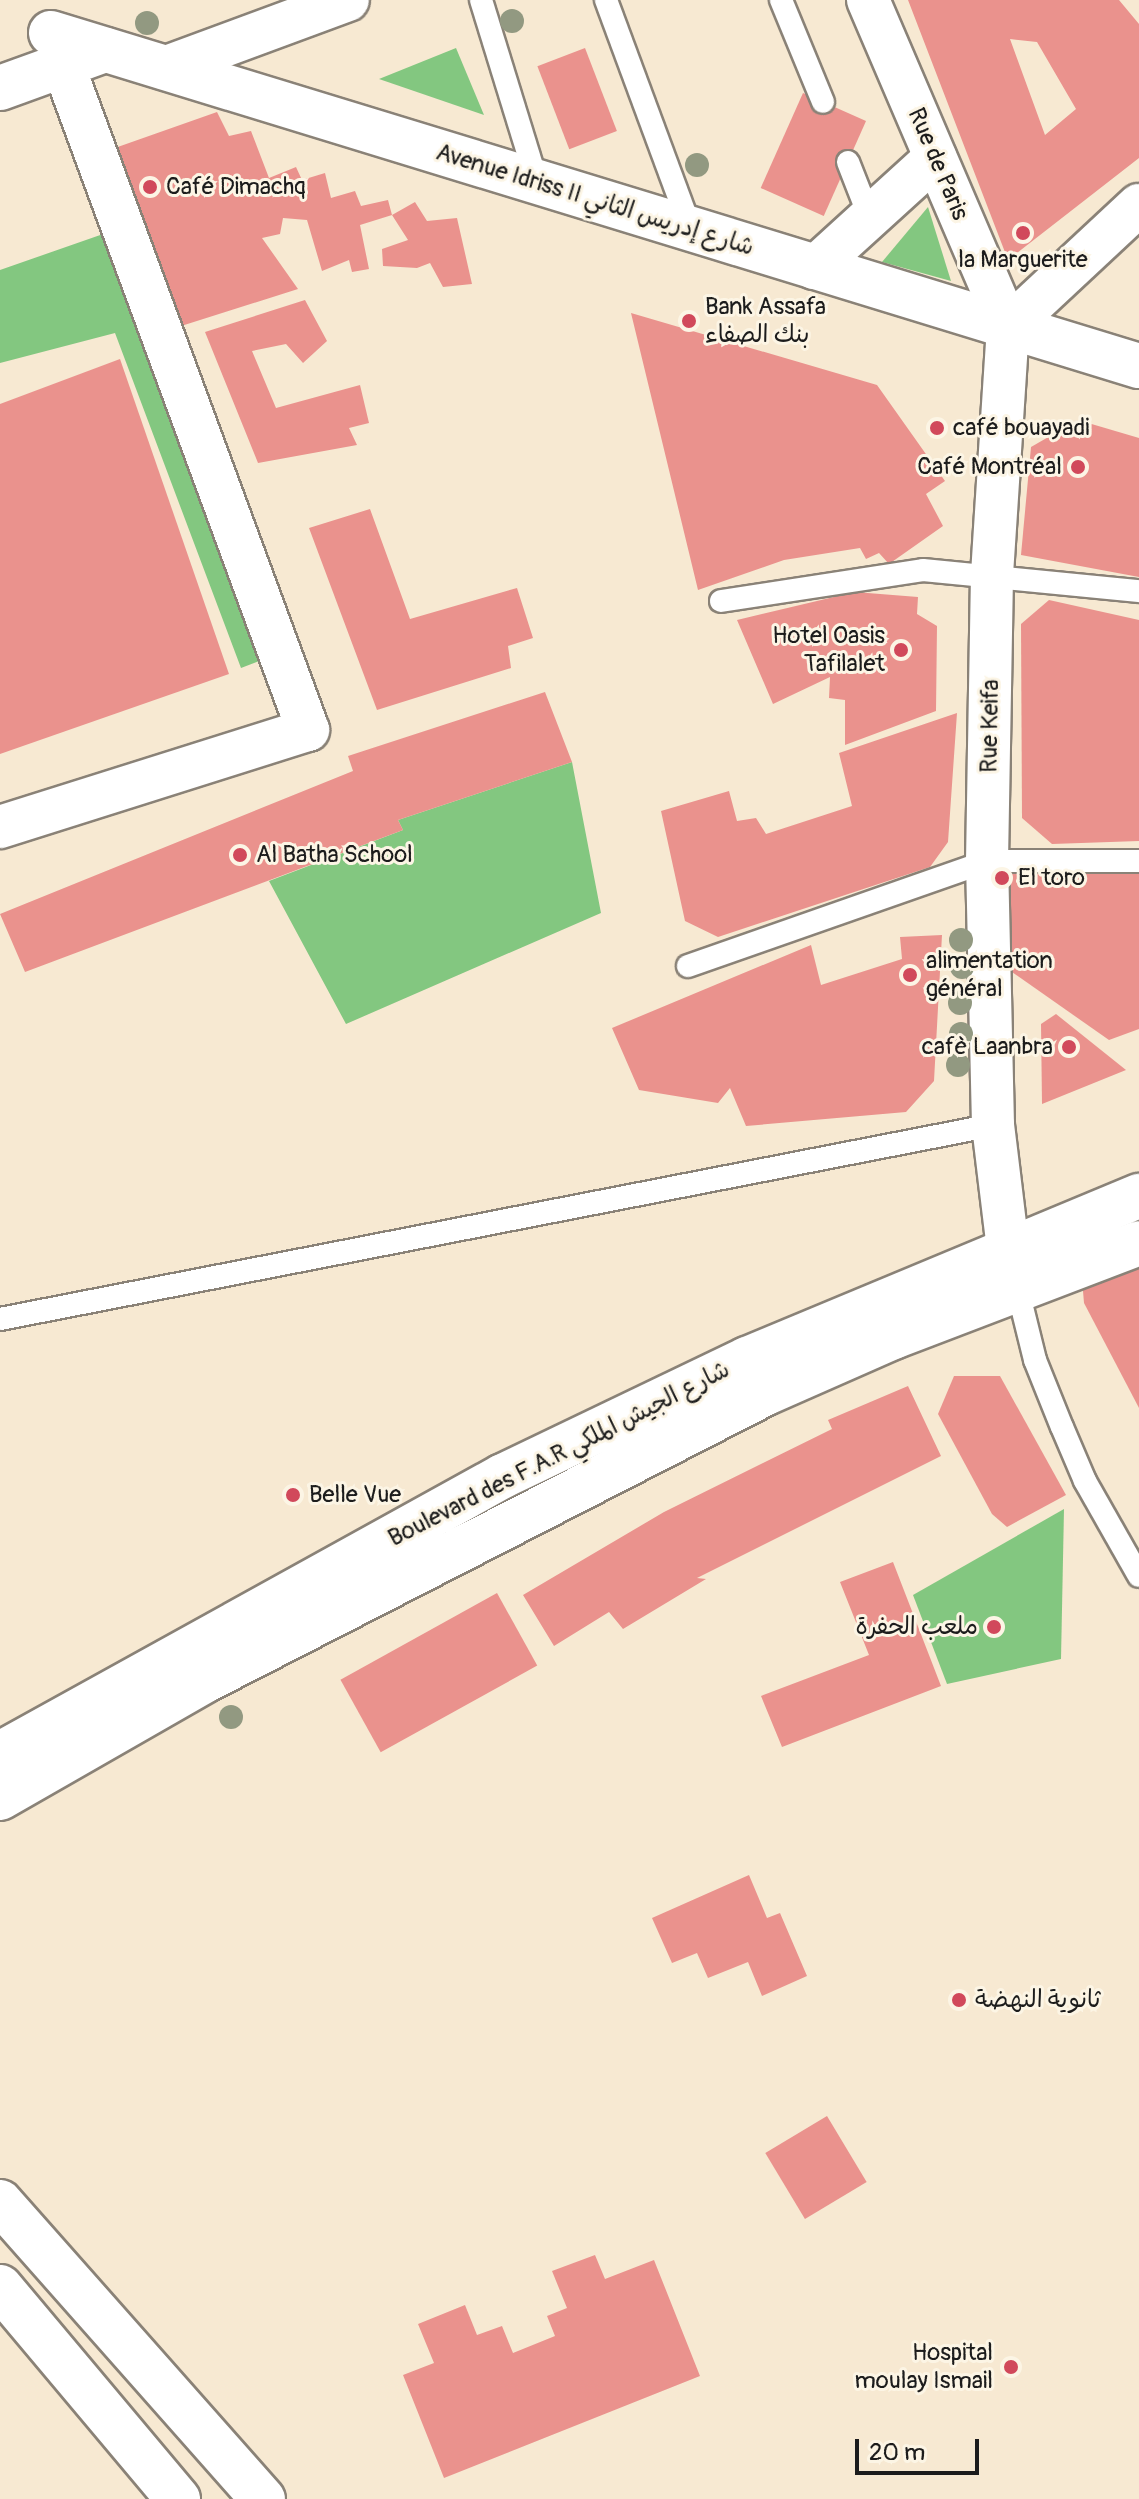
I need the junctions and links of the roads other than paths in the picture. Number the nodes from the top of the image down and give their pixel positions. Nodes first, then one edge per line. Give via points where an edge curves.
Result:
1 (348, 0) edge
2 (481, 0) edge
3 (606, 0) edge
4 (781, 0) edge
5 (868, 0) edge
6 (51, 33) edge
7 (164, 68) junction
8 (0, 88) edge
9 (823, 102) dead end
10 (935, 158) junction
11 (848, 162) dead end
12 (537, 182) junction
13 (1139, 205) edge
14 (870, 218) junction
15 (691, 230) junction
16 (814, 268) junction
17 (1008, 327) junction
18 (1139, 366) edge
19 (992, 575) junction
20 (1139, 591) edge
21 (721, 601) dead end
22 (0, 827) edge
23 (987, 861) junction
24 (1139, 861) edge
25 (688, 966) dead end
26 (993, 1125) junction
27 (1139, 1196) edge
28 (1139, 1243) edge
29 (1012, 1268) junction
30 (0, 1319) edge
31 (1139, 1576) edge
32 (0, 1754) edge
33 (0, 1798) edge
34 (0, 2202) edge
35 (0, 2287) edge
36 (178, 2499) edge
37 (263, 2499) edge

1 - 7 street
2 - 12 lane
3 - 15 lane
4 - 9 lane
5 - 10 street, Rue de Paris
6 - 7 main road, Avenue Idriss II شارع إدريس الثاني
6 - 8 main road
6 - 22 street via 308,730
7 - 12 main road, Avenue Idriss II شارع إدريس الثاني
10 - 14 street
10 - 17 street, Rue de Paris
11 - 14 lane
12 - 15 main road, Avenue Idriss II شارع إدريس الثاني
13 - 17 street
14 - 16 street
15 - 16 main road, Avenue Idriss II شارع إدريس الثاني
16 - 17 main road, Avenue Idriss II شارع إدريس الثاني
17 - 18 main road, Avenue Idriss II شارع إدريس الثاني
17 - 19 street, Rue Keifa
19 - 20 lane
19 - 21 lane via 923,570
19 - 23 street, Rue Keifa
23 - 24 lane
23 - 25 lane
23 - 26 street, Rue Keifa
26 - 29 street
26 - 30 lane
27 - 29 main road, Boulevard des F.A.R شارع الجيش الملكي
28 - 29 main road, Boulevard des F.A.R شارع الجيش الملكي
29 - 31 lane via 1035,1360 1062,1427 1085,1481
29 - 32 main road, Boulevard des F.A.R شارع الجيش الملكي via 747,1359 503,1476
29 - 33 main road, Boulevard des F.A.R شارع الجيش الملكي via 583,1482 204,1681
34 - 37 main road
35 - 36 main road

